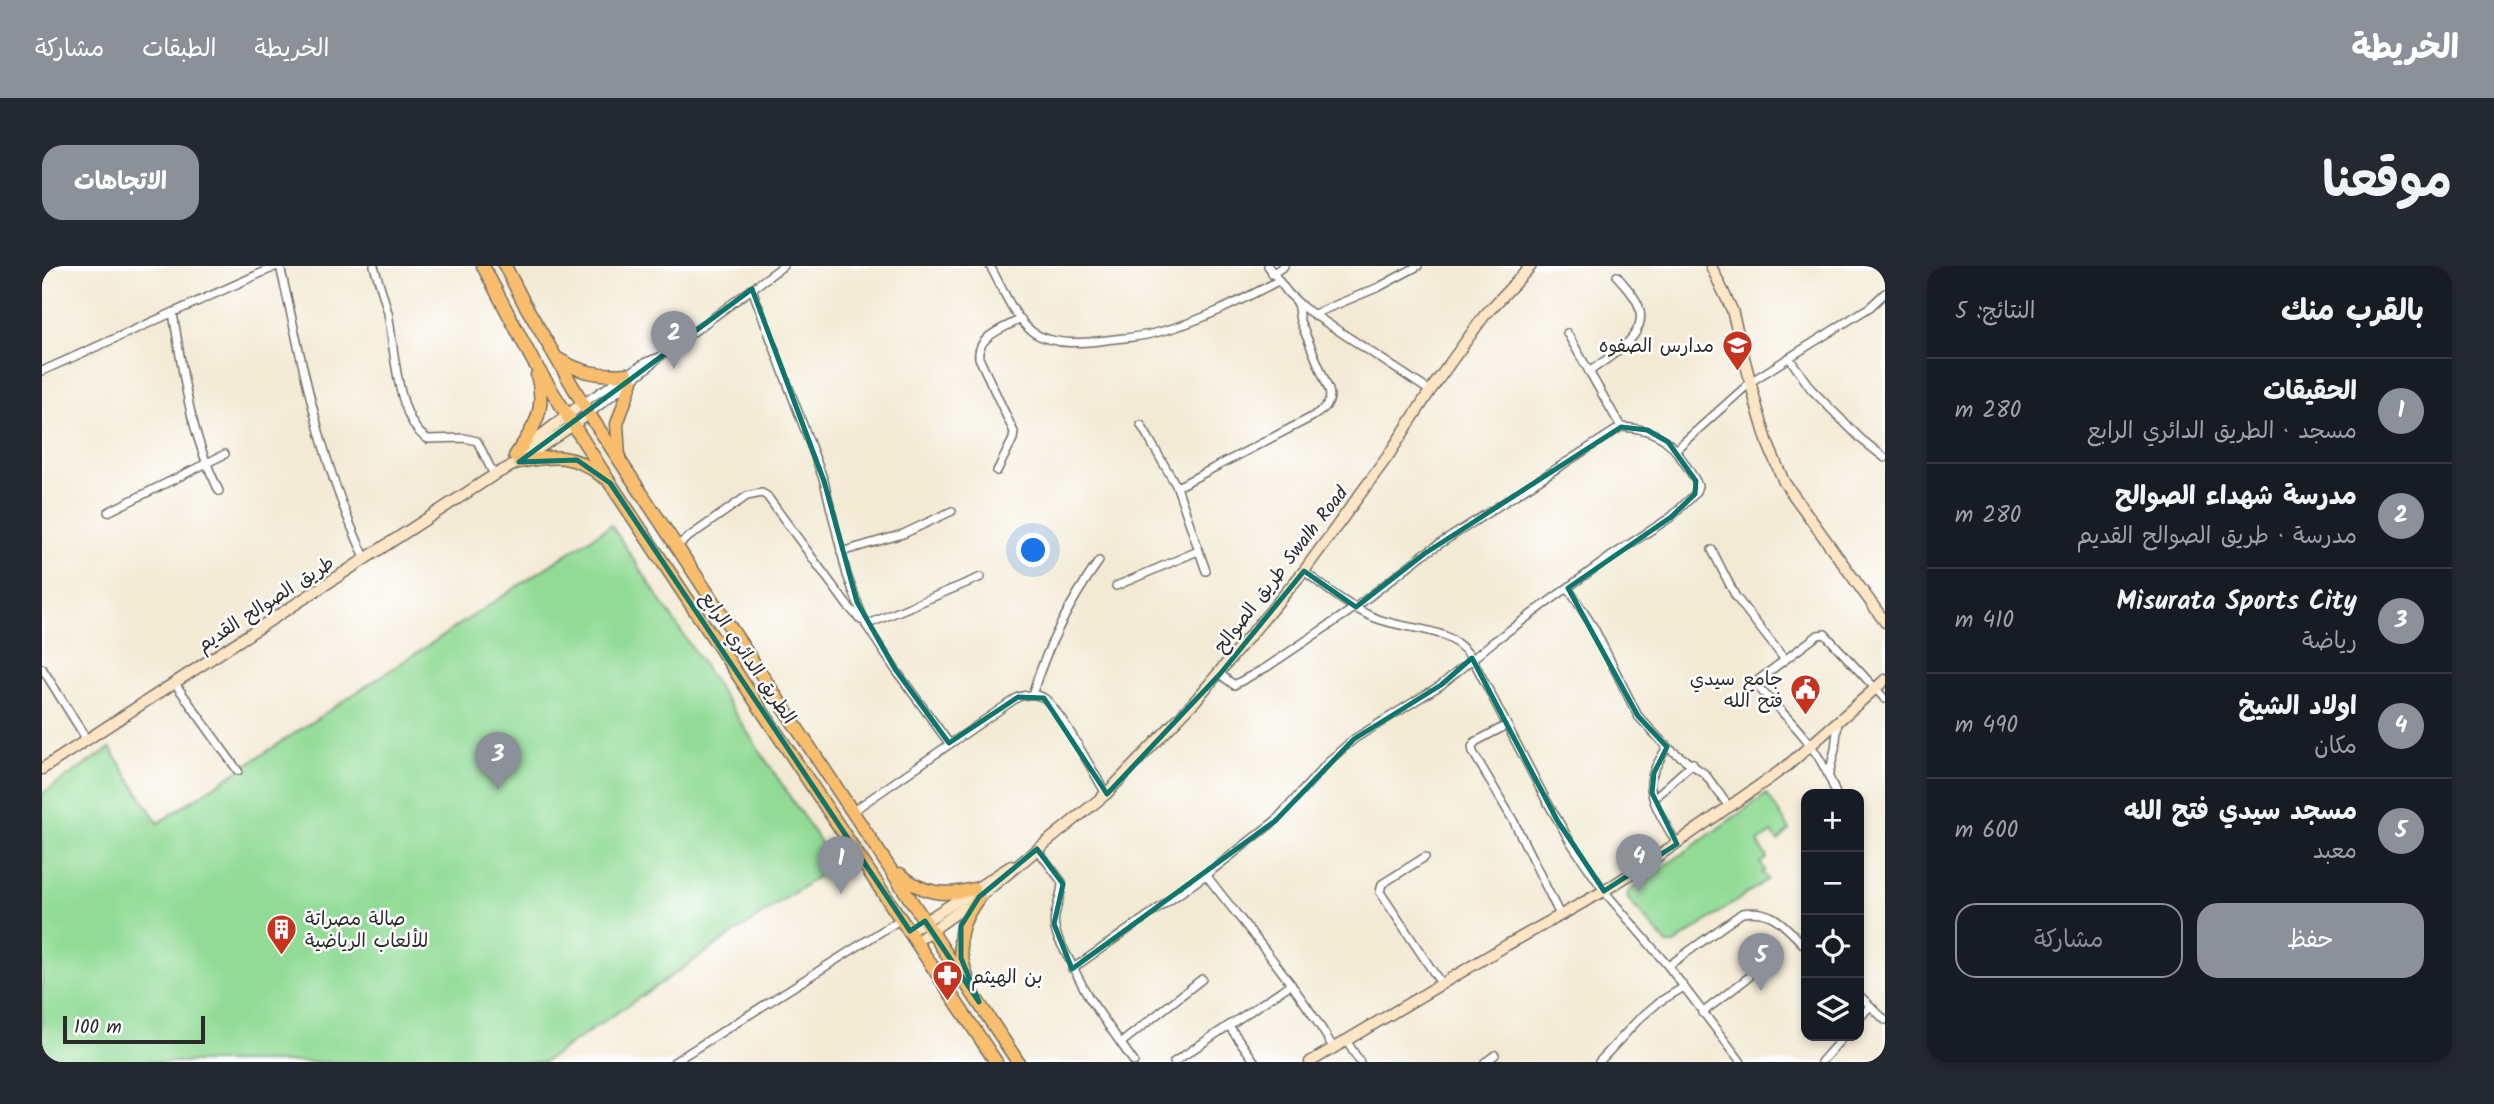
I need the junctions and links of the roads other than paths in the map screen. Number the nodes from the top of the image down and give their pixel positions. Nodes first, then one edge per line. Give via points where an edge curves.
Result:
1 (279, 266) edge
2 (374, 266) edge
3 (483, 266) edge
4 (505, 266) edge
5 (783, 266) edge
6 (990, 266) edge
7 (1268, 266) edge
8 (1284, 266) edge
9 (1418, 266) edge
10 (1531, 266) edge
11 (1711, 266) edge
12 (1272, 274) junction
13 (1617, 276) dead end
14 (1278, 281) junction
15 (752, 289) junction
16 (1885, 293) edge
17 (1297, 302) junction
18 (173, 313) junction
19 (1314, 314) junction
20 (1021, 319) junction
21 (1567, 333) dead end
22 (556, 358) junction
23 (1790, 359) junction
24 (533, 361) junction
25 (42, 371) edge
26 (1589, 372) junction
27 (630, 377) junction
28 (1752, 381) junction
29 (1430, 391) junction
30 (586, 409) junction
31 (570, 420) junction
32 (1141, 425) dead end
33 (1621, 427) junction
34 (1675, 450) junction
35 (226, 454) dead end
36 (1884, 454) edge
37 (620, 461) junction
38 (514, 462) junction
39 (205, 463) junction
40 (997, 471) dead end
41 (494, 475) junction
42 (610, 483) junction
43 (1177, 487) junction
44 (219, 491) dead end
45 (952, 511) dead end
46 (108, 512) dead end
47 (676, 546) junction
48 (1712, 550) dead end
49 (1198, 551) junction
50 (841, 552) junction
51 (366, 559) junction
52 (1100, 561) dead end
53 (1206, 571) dead end
54 (1304, 572) junction
55 (981, 577) dead end
56 (1116, 586) dead end
57 (1568, 588) junction
58 (1356, 607) junction
59 (1885, 622) edge
60 (866, 625) junction
61 (1472, 658) junction
62 (1785, 660) junction
63 (42, 668) edge
64 (1220, 674) junction
65 (174, 682) junction
66 (1881, 685) edge
67 (1032, 695) junction
68 (1885, 699) edge
69 (1838, 722) junction
70 (1507, 725) junction
71 (87, 740) junction
72 (949, 743) junction
73 (1812, 745) junction
74 (1667, 747) junction
75 (1693, 763) junction
76 (42, 769) edge
77 (238, 771) dead end
78 (1829, 774) junction
79 (1834, 789) edge
80 (1107, 794) junction
81 (1654, 799) junction
82 (1730, 808) junction
83 (853, 811) junction
84 (1677, 844) junction
85 (1037, 849) junction
86 (1425, 857) dead end
87 (890, 865) junction
88 (1206, 876) junction
89 (1604, 891) junction
90 (976, 893) junction
91 (1560, 915) junction
92 (901, 919) junction
93 (929, 926) junction
94 (913, 936) junction
95 (1801, 942) edge
96 (1668, 966) junction
97 (1072, 969) junction
98 (1749, 977) dead end
99 (1202, 979) dead end
100 (1291, 984) junction
101 (1442, 985) junction
102 (1684, 987) junction
103 (1864, 1000) edge
104 (979, 1002) junction
105 (1870, 1006) junction
106 (1702, 1013) junction
107 (1864, 1013) edge
108 (1885, 1020) edge
109 (1229, 1026) junction
110 (1840, 1041) edge
111 (1347, 1042) junction
112 (1121, 1043) junction
113 (1334, 1049) junction
114 (1495, 1055) dead end
115 (674, 1062) edge
116 (996, 1062) edge
117 (1018, 1062) edge
118 (1134, 1062) edge
119 (1174, 1062) edge
120 (1255, 1062) edge
121 (1310, 1062) edge
122 (1360, 1062) edge
123 (1485, 1062) edge
124 (1599, 1062) edge
125 (1741, 1062) edge
126 (1821, 1062) edge

1 - 18 street
1 - 51 street via 322,438 350,526
2 - 41 street via 403,399 414,427 428,439 477,441
3 - 24 main road, الطريق الدائري الرابع
4 - 22 main road, الطريق الدائري الرابع
5 - 15 street, طريق الصوالح القديم
6 - 20 street
7 - 12 street
8 - 12 street
9 - 19 street
10 - 29 street, طريق الصوالح Swalh Road via 1484,316
11 - 28 street via 1732,310
12 - 14 street
13 - 26 street via 1639,305 1639,327 1630,340
14 - 17 street
14 - 20 street via 1214,312 1139,336 1095,342 1047,339
15 - 27 street, طريق الصوالح القديم
15 - 50 street via 824,481
16 - 23 street
17 - 19 street
17 - 43 street via 1300,321 1329,390 1328,405
18 - 25 street
18 - 39 street via 189,411
19 - 29 street
20 - 40 street via 978,348 1014,432
21 - 26 street
22 - 27 main road via 589,374
22 - 30 main road, الطريق الدائري الرابع
23 - 28 street
23 - 36 street via 1811,389 1861,439
24 - 31 main road, الطريق الدائري الرابع
24 - 38 main road via 541,406
26 - 33 street
27 - 30 street, طريق الصوالح القديم
27 - 30 street, طريق الصوالح القديم
27 - 37 main road via 617,425
28 - 34 street
28 - 59 street via 1768,444 1784,482
29 - 54 street, طريق الصوالح Swalh Road
30 - 31 street, طريق الصوالح القديم
30 - 37 main road, الطريق الدائري الرابع
31 - 38 street, طريق الصوالح القديم
31 - 42 main road, الطريق الدائري الرابع
32 - 43 street
33 - 34 street via 1660,435
33 - 58 street via 1424,554
34 - 57 street via 1696,481 1695,494 1671,517
35 - 39 street
37 - 47 main road, الطريق الدائري الرابع
38 - 41 street, طريق الصوالح القديم
38 - 42 main road via 543,457 577,460
39 - 44 street
39 - 46 street
41 - 51 street, طريق الصوالح القديم
42 - 92 main road, الطريق الدائري الرابع
43 - 49 street
45 - 50 street via 903,534
47 - 60 street via 747,496 762,493
47 - 83 main road, الطريق الدائري الرابع
48 - 62 street via 1736,597
49 - 53 street
49 - 56 street
50 - 60 street
51 - 65 street, طريق الصوالح القديم
52 - 67 street via 1062,619
54 - 58 street
54 - 64 street, طريق الصوالح Swalh Road
55 - 60 street
57 - 61 street
57 - 74 street via 1594,628 1638,716
58 - 61 street via 1378,619 1445,635
58 - 64 street via 1234,685
60 - 72 street
61 - 70 street
61 - 88 street via 1441,685 1354,739 1275,821
62 - 66 street via 1825,634
62 - 73 street via 1757,684
63 - 71 street
64 - 80 street, طريق الصوالح Swalh Road
65 - 71 street, طريق الصوالح القديم
65 - 77 street
66 - 68 street
66 - 69 street
67 - 72 street via 1018,698
67 - 80 street via 1052,706
69 - 73 street
69 - 78 street
70 - 89 street via 1557,820
70 - 91 street via 1475,741 1472,752 1514,822
71 - 76 street, طريق الصوالح القديم
72 - 83 street
73 - 78 street
73 - 82 street
74 - 75 street
74 - 81 street via 1651,783
75 - 81 street
75 - 82 street
78 - 79 street
80 - 85 street, طريق الصوالح Swalh Road
81 - 84 street
82 - 84 street
83 - 87 main road, الطريق الدائري الرابع
84 - 89 street
85 - 90 street, طريق الصوالح Swalh Road
85 - 97 street via 1062,882 1054,924
86 - 101 street via 1382,884 1380,892
87 - 90 main road via 925,891
87 - 93 main road, الطريق الدائري الرابع
88 - 97 street
88 - 100 street
89 - 91 street
89 - 96 street
90 - 93 street, طريق الصوالح Swalh Road
90 - 104 main road via 959,942 967,978
91 - 101 street
92 - 94 main road, الطريق الدائري الرابع
92 - 115 street
93 - 94 street, طريق الصوالح Swalh Road
93 - 104 main road, الطريق الدائري الرابع
94 - 116 main road, الطريق الدائري الرابع
95 - 96 street via 1772,915 1742,913
96 - 102 street
97 - 112 street
98 - 106 street
99 - 112 street
100 - 109 street
100 - 113 street
101 - 111 street
102 - 106 street
102 - 124 street via 1639,1018
103 - 105 street
104 - 117 main road, الطريق الدائري الرابع
105 - 107 street
105 - 108 street
106 - 125 street
109 - 119 street
109 - 120 street
110 - 126 street
111 - 113 street
111 - 122 street
112 - 118 street
113 - 121 street
114 - 123 street

